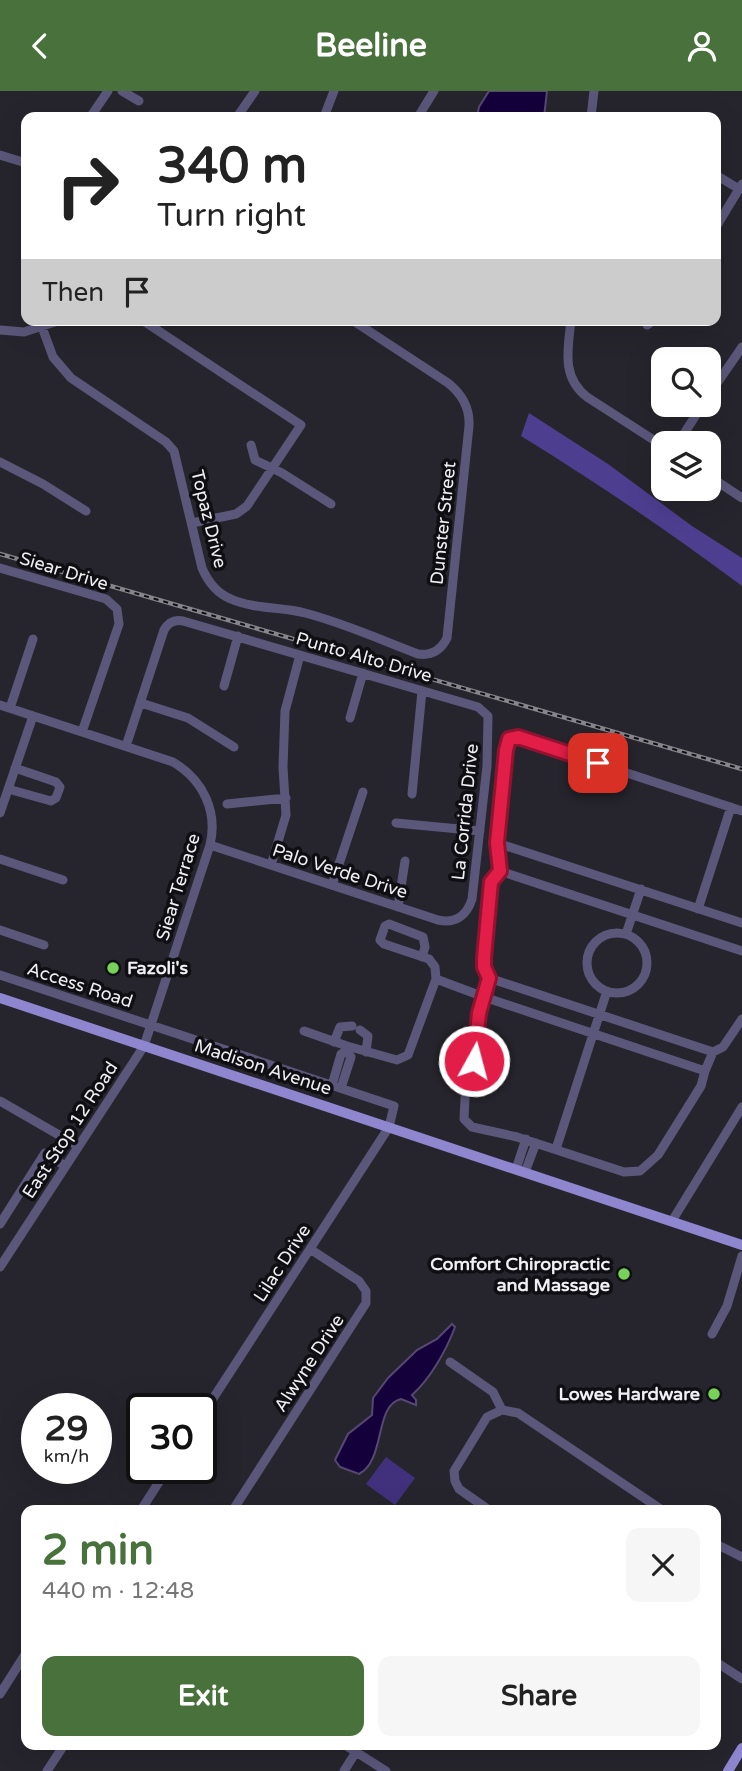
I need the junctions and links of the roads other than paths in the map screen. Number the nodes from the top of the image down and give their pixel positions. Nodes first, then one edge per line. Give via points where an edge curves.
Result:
1 (108, 91) edge
2 (122, 91) edge
3 (255, 91) edge
4 (334, 91) edge
5 (434, 91) edge
6 (594, 91) edge
7 (139, 101) dead end
8 (94, 112) edge
9 (240, 112) edge
10 (326, 112) edge
11 (421, 112) edge
12 (592, 112) edge
13 (0, 155) edge
14 (21, 161) edge
15 (721, 178) edge
16 (740, 187) edge
17 (721, 219) edge
18 (151, 326) edge
19 (361, 326) edge
20 (571, 326) edge
21 (42, 327) joint
22 (0, 330) edge
23 (742, 347) edge
24 (721, 378) edge
25 (651, 438) edge
26 (251, 445) dead end
27 (0, 462) edge
28 (272, 468) junction
29 (721, 484) edge
30 (742, 498) edge
31 (331, 504) dead end
32 (86, 511) dead end
33 (192, 523) junction
34 (0, 568) edge
35 (238, 636) junction
36 (33, 639) dead end
37 (437, 650) joint
38 (300, 655) junction
39 (363, 673) junction
40 (224, 686) dead end
41 (422, 691) junction
42 (141, 702) junction
43 (0, 705) edge
44 (10, 708) junction
45 (480, 709) joint
46 (33, 716) junction
47 (350, 717) dead end
48 (82, 731) junction
49 (126, 746) junction
50 (234, 747) dead end
51 (15, 768) junction
52 (5, 792) edge
53 (363, 792) dead end
54 (412, 793) dead end
55 (286, 798) junction
56 (227, 804) dead end
57 (731, 807) junction
58 (742, 811) edge
59 (0, 813) edge
60 (396, 823) dead end
61 (480, 831) junction
62 (497, 843) junction
63 (210, 845) junction
64 (0, 859) edge
65 (405, 861) dead end
66 (271, 865) junction
67 (500, 871) junction
68 (62, 880) dead end
69 (332, 885) junction
70 (641, 889) junction
71 (398, 907) junction
72 (698, 909) junction
73 (633, 914) junction
74 (460, 918) joint
75 (742, 923) edge
76 (0, 930) edge
77 (626, 934) junction
78 (44, 945) dead end
79 (742, 951) edge
80 (422, 957) junction
81 (0, 975) edge
82 (489, 978) junction
83 (436, 979) junction
84 (607, 991) junction
85 (484, 997) junction
86 (0, 998) edge
87 (600, 1014) junction
88 (742, 1019) edge
89 (150, 1025) junction
90 (304, 1031) dead end
91 (593, 1034) junction
92 (334, 1042) junction
93 (144, 1046) junction
94 (347, 1049) junction
95 (366, 1052) junction
96 (713, 1052) junction
97 (705, 1071) junction
98 (336, 1087) junction
99 (0, 1101) edge
100 (742, 1107) edge
101 (389, 1127) junction
102 (526, 1139) junction
103 (536, 1143) junction
104 (78, 1146) junction
105 (556, 1149) junction
106 (65, 1165) junction
107 (520, 1171) junction
108 (672, 1221) junction
109 (0, 1224) edge
110 (742, 1245) edge
111 (310, 1249) junction
112 (742, 1257) edge
113 (1, 1262) edge
114 (712, 1333) dead end
115 (450, 1362) dead end
116 (217, 1393) edge
117 (501, 1410) junction
118 (158, 1484) edge
119 (144, 1505) edge
120 (236, 1505) edge
121 (482, 1505) edge
122 (655, 1505) edge
123 (721, 1546) edge
124 (742, 1557) edge
125 (21, 1661) edge
126 (721, 1665) edge
127 (742, 1679) edge
128 (0, 1694) edge
129 (742, 1748) edge
130 (61, 1750) edge
131 (353, 1750) edge
132 (356, 1752) junction
133 (47, 1771) edge
134 (344, 1771) edge
135 (386, 1771) edge
136 (727, 1771) edge

1 - 8 street
2 - 7 street
3 - 9 street
4 - 10 street
5 - 11 street
6 - 12 street
13 - 14 street
15 - 16 street
16 - 17 street
18 - 28 street via 301,425
19 - 37 street, Dunster Street via 448,383 462,397 469,420 447,638
20 - 25 street via 570,375 584,394
21 - 22 street
21 - 33 street, Topaz Drive via 53,357 71,378 172,447
23 - 24 street
26 - 28 street via 255,460
27 - 32 street
28 - 31 street
28 - 33 street via 241,512
29 - 30 street
33 - 37 street, Topaz Drive via 206,576 229,599 320,617 418,654
34 - 48 street, Siear Drive via 106,599 117,609 119,624
35 - 38 street, Punto Alto Drive
35 - 40 street
35 - 42 street, Punto Alto Drive via 172,622 165,628
36 - 44 street
38 - 39 street, Punto Alto Drive
38 - 55 street via 285,711
39 - 41 street, Punto Alto Drive
39 - 47 street
41 - 45 street, Punto Alto Drive
41 - 54 street
42 - 49 street
42 - 50 street via 188,718
43 - 44 street, Siear Terrace
44 - 46 street, Siear Terrace
45 - 61 street, La Corrida Drive via 489,719
46 - 48 street, Siear Terrace
46 - 51 street
48 - 49 street, Siear Terrace
49 - 63 street, Siear Terrace via 170,761 196,782 211,814
51 - 52 street
51 - 52 street via 60,786 51,801
52 - 59 street
53 - 69 street
55 - 56 street
55 - 66 street via 285,819
57 - 58 street
57 - 62 street via 518,737 509,740 506,750
57 - 72 street
60 - 61 street
61 - 74 street, La Corrida Drive via 472,901
62 - 67 street
62 - 70 street
63 - 66 street, Palo Verde Drive
63 - 89 street, Siear Terrace
64 - 68 street
65 - 71 street
66 - 69 street, Palo Verde Drive
67 - 73 street
67 - 82 street via 491,882 484,958
69 - 71 street, Palo Verde Drive
70 - 72 street
70 - 73 street
71 - 74 street, Palo Verde Drive via 443,922
72 - 75 street
73 - 77 street
73 - 79 street
76 - 78 street
77 - 84 street via 601,937 588,954 591,978
77 - 84 street via 643,949 645,972 631,990
80 - 80 street via 384,944 380,940 385,926 423,937
80 - 83 street via 435,967
81 - 89 street, Access Road
82 - 85 street
82 - 87 street
83 - 85 street
83 - 95 street via 408,1055 397,1060
84 - 87 street
85 - 91 street
85 - 102 street via 463,1116 472,1127
86 - 93 main road, Madison Avenue
87 - 91 street
87 - 96 street
88 - 96 street via 723,1047
89 - 93 street, Siear Terrace
89 - 98 street, Access Road
90 - 92 street
91 - 97 street
91 - 105 street
92 - 94 street
92 - 95 street via 340,1027 356,1028 368,1036
93 - 101 main road, Madison Avenue
93 - 104 street, East Stop 12 Road
94 - 95 street
94 - 98 street via 341,1054
96 - 97 street
97 - 105 street via 701,1086 658,1155 640,1171 625,1173
98 - 101 street, Access Road via 394,1106
99 - 104 street
100 - 108 street
101 - 107 main road, Madison Avenue
101 - 111 street, Lilac Drive
102 - 103 street
102 - 107 street
103 - 105 street
103 - 107 street
104 - 106 street, East Stop 12 Road
106 - 109 street via 45,1153
106 - 113 street, East Stop 12 Road
107 - 108 main road, Madison Avenue
108 - 110 main road, Madison Avenue
111 - 116 street, Lilac Drive
111 - 120 street, Alwyne Drive via 359,1281 366,1291 366,1303
112 - 114 street via 727,1306
115 - 117 street via 494,1392
117 - 121 street via 483,1422 456,1466 455,1479 461,1491
117 - 122 street via 517,1413
118 - 119 street
123 - 124 street
125 - 128 street
126 - 127 street
129 - 136 main road
130 - 133 street
131 - 132 street
132 - 134 street
132 - 135 street

